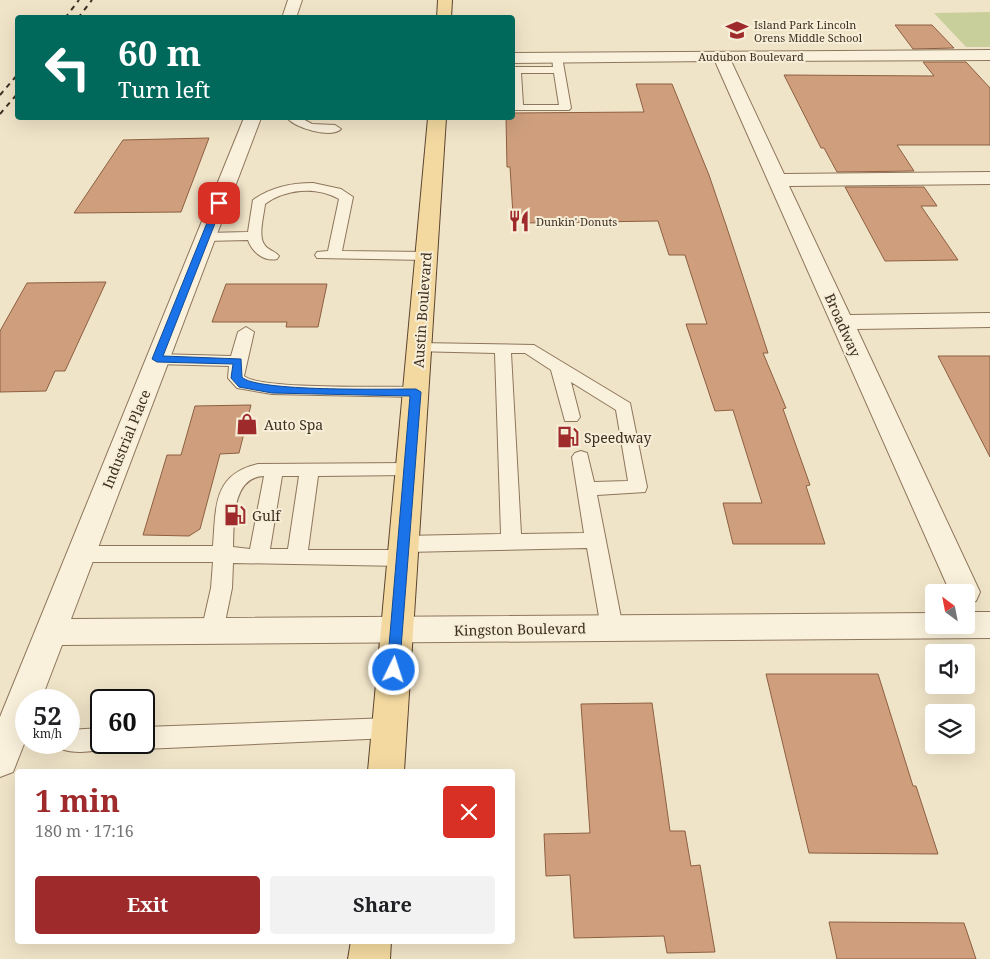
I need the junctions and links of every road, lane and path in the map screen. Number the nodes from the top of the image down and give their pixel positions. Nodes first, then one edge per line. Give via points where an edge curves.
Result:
1 (295, 0) edge
2 (445, 0) edge
3 (290, 15) edge
4 (444, 15) edge
5 (990, 55) edge
6 (721, 57) junction
7 (515, 58) edge
8 (558, 64) junction
9 (251, 120) edge
10 (297, 120) edge
11 (437, 120) edge
12 (335, 129) dead end
13 (990, 178) edge
14 (777, 180) junction
15 (254, 236) junction
16 (205, 237) junction
17 (272, 256) dead end
18 (426, 256) junction
19 (990, 320) edge
20 (842, 322) junction
21 (246, 332) dead end
22 (419, 348) junction
23 (503, 348) junction
24 (157, 359) junction
25 (238, 361) junction
26 (559, 367) junction
27 (416, 392) junction
28 (571, 417) dead end
29 (581, 457) dead end
30 (410, 469) junction
31 (274, 470) junction
32 (309, 470) junction
33 (586, 489) junction
34 (595, 540) junction
35 (512, 541) junction
36 (403, 551) junction
37 (80, 554) junction
38 (222, 554) junction
39 (259, 557) junction
40 (297, 557) junction
41 (960, 584) edge
42 (975, 613) edge
43 (612, 628) junction
44 (397, 631) junction
45 (50, 632) junction
46 (212, 632) junction
47 (986, 633) edge
48 (390, 728) junction
49 (155, 738) edge
50 (0, 761) edge
51 (386, 769) edge
52 (371, 944) edge
53 (369, 959) edge

1 - 3 street
2 - 4 main road
5 - 6 street, Audubon Boulevard
6 - 8 street, Audubon Boulevard
6 - 14 street, Broadway
7 - 8 street, Audubon Boulevard
8 - 8 lane via 565,108 518,108 515,70
9 - 16 street, Industrial Place
10 - 12 lane via 309,127
11 - 18 main road, Austin Boulevard
13 - 14 street
14 - 20 street, Broadway
15 - 16 lane
15 - 17 lane via 261,251
15 - 18 lane via 258,203 266,195 281,189 298,188 338,191 346,196 328,255
16 - 24 street, Industrial Place
18 - 22 main road, Austin Boulevard
19 - 20 street
20 - 41 street, Broadway
21 - 25 lane
22 - 23 lane
22 - 27 main road, Austin Boulevard
23 - 26 lane via 528,348
23 - 35 lane
24 - 25 lane
24 - 37 street, Industrial Place
25 - 27 lane via 236,378 243,384 272,389
26 - 28 lane
26 - 33 lane via 624,407 638,487
27 - 30 main road, Austin Boulevard
29 - 33 lane
30 - 32 lane
30 - 36 main road, Austin Boulevard
31 - 32 lane
31 - 38 lane via 244,474 233,483
31 - 39 lane
32 - 40 lane
33 - 34 lane
34 - 35 lane
34 - 43 lane
35 - 36 lane
36 - 40 lane
36 - 44 main road, Austin Boulevard
37 - 38 lane
37 - 45 street, Industrial Place
38 - 39 lane
38 - 46 lane via 222,583
39 - 40 lane
42 - 47 street
43 - 44 street, Kingston Boulevard
43 - 47 street, Kingston Boulevard
44 - 46 street, Kingston Boulevard
44 - 48 main road, Austin Boulevard
45 - 46 street, Kingston Boulevard
45 - 50 street, Industrial Place
48 - 49 lane
48 - 51 main road, Austin Boulevard
52 - 53 main road

